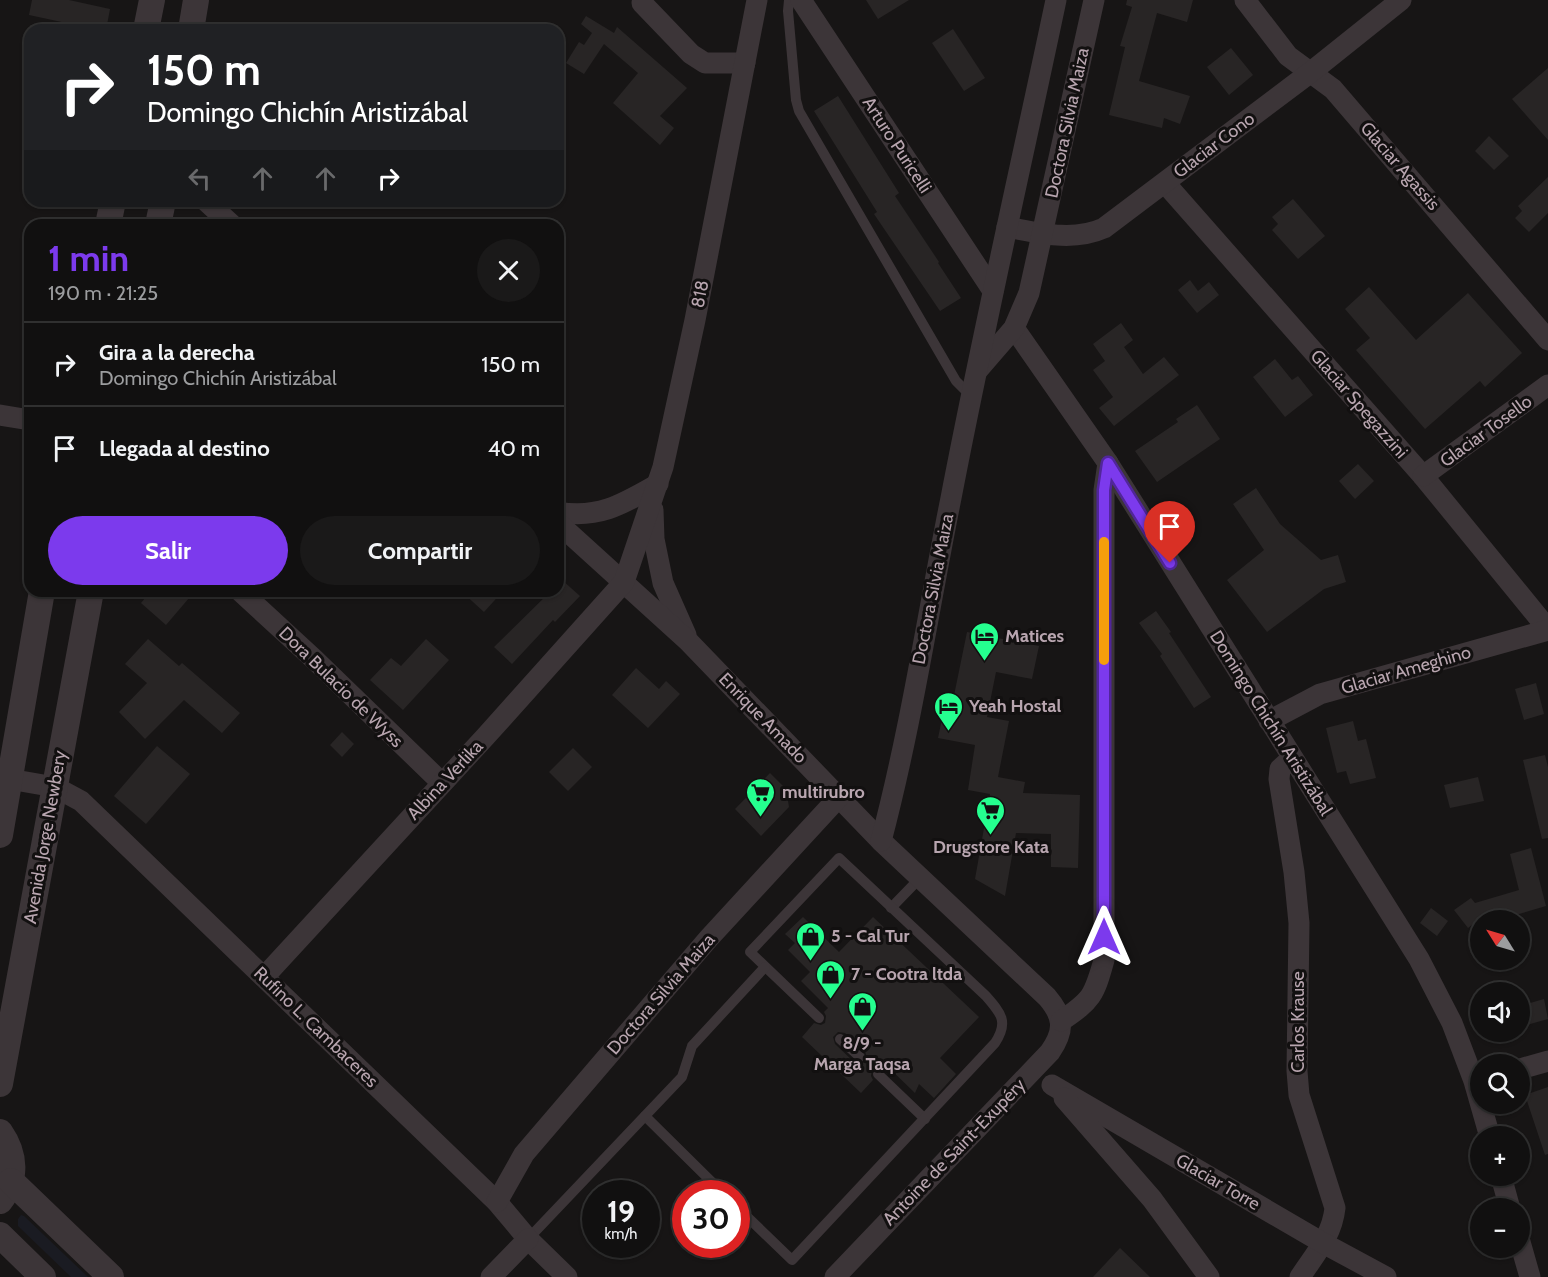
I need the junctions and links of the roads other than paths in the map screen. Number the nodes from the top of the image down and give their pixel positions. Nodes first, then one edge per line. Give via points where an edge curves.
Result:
1 (152, 0) edge
2 (196, 0) edge
3 (757, 0) edge
4 (789, 0) edge
5 (801, 0) edge
6 (1056, 0) edge
7 (1094, 0) edge
8 (1245, 0) edge
9 (1401, 0) edge
10 (642, 3) dead end
11 (147, 24) edge
12 (192, 24) edge
13 (745, 63) junction
14 (1311, 72) junction
15 (1165, 183) junction
16 (212, 207) edge
17 (226, 219) edge
18 (1007, 227) junction
19 (1044, 233) junction
20 (993, 291) junction
21 (1014, 328) junction
22 (1548, 340) edge
23 (976, 371) junction
24 (1548, 385) edge
25 (971, 397) junction
26 (0, 415) edge
27 (24, 419) edge
28 (1108, 463) junction
29 (1423, 476) junction
30 (655, 491) junction
31 (564, 513) edge
32 (564, 528) edge
33 (624, 582) junction
34 (41, 597) edge
35 (90, 597) edge
36 (247, 597) edge
37 (1548, 629) edge
38 (688, 641) junction
39 (1269, 722) junction
40 (1292, 758) junction
41 (9, 779) junction
42 (442, 783) junction
43 (55, 787) junction
44 (839, 797) junction
45 (0, 835) edge
46 (881, 841) junction
47 (920, 878) junction
48 (891, 908) junction
49 (765, 967) junction
50 (264, 977) junction
51 (819, 1018) dead end
52 (1061, 1021) junction
53 (840, 1039) dead end
54 (860, 1057) dead end
55 (1548, 1061) edge
56 (1470, 1064) edge
57 (1530, 1066) edge
58 (1036, 1067) junction
59 (878, 1074) dead end
60 (0, 1084) edge
61 (1052, 1085) junction
62 (645, 1116) junction
63 (924, 1119) junction
64 (0, 1132) edge
65 (710, 1180) edge
66 (6, 1191) edge
67 (497, 1202) junction
68 (750, 1220) edge
69 (0, 1235) edge
70 (528, 1239) junction
71 (1323, 1243) junction
72 (1525, 1258) edge
73 (43, 1277) edge
74 (111, 1277) edge
75 (491, 1277) edge
76 (567, 1277) edge
77 (835, 1277) edge
78 (1209, 1277) edge
79 (1300, 1277) edge
80 (1386, 1277) edge
81 (1530, 1277) edge

1 - 11 street
2 - 12 street
3 - 13 street, 818
4 - 25 lane via 799,111 956,381
5 - 20 street, Arturo Puricelli
6 - 18 street, Doctora Silvia Maiza
7 - 19 street, Doctora Silvia Maiza
8 - 14 street, Glaciar Agassis via 1288,56
9 - 14 street, Glaciar Cono
10 - 13 street via 691,54 705,63
13 - 30 street, 818 via 695,320
14 - 15 street, Glaciar Cono
14 - 22 street, Glaciar Agassis via 1334,89
15 - 19 street, Glaciar Cono via 1092,234
15 - 29 street, Glaciar Spegazzini
16 - 17 street
18 - 19 street, Glaciar Cono
18 - 20 street, Doctora Silvia Maiza
19 - 21 street, Doctora Silvia Maiza via 1029,293
20 - 23 street, Doctora Silvia Maiza
21 - 23 street, Doctora Silvia Maiza
21 - 28 street, Domingo Chichín Aristizábal
23 - 25 street, Doctora Silvia Maiza
24 - 29 street, Glaciar Tosello
25 - 46 street, Doctora Silvia Maiza via 897,783
26 - 27 street
28 - 39 street, Domingo Chichín Aristizábal
28 - 52 street via 1104,490 1104,960 1095,991
29 - 37 street, Glaciar Spegazzini
30 - 31 street via 601,511 580,516
30 - 33 street, 818
30 - 38 street via 654,539 663,583
32 - 33 street, Enrique Amado
33 - 38 street, Enrique Amado
33 - 42 street, Albina Verlika
34 - 41 street
35 - 43 street, Avenida Jorge Newbery
36 - 42 street, Dora Bulacio de Wyss
37 - 39 street, Glaciar Ameghino via 1320,694
38 - 44 street, Enrique Amado
39 - 40 street, Domingo Chichín Aristizábal
40 - 56 street, Domingo Chichín Aristizábal via 1432,983
40 - 71 street, Carlos Krause via 1280,769 1279,779 1299,923 1297,1071 1299,1095 1335,1208 1333,1224
41 - 43 street, Rufino L. Cambaceres
41 - 45 street
42 - 50 street, Albina Verlika
43 - 50 street, Rufino L. Cambaceres via 81,801
43 - 60 street, Avenida Jorge Newbery
44 - 46 street, Enrique Amado
44 - 67 street, Doctora Silvia Maiza via 709,938 524,1154
46 - 47 street, Enrique Amado
47 - 48 lane
47 - 52 street, Enrique Amado via 1047,998
48 - 49 lane via 838,858 750,952
48 - 63 lane via 986,996 1003,1021 995,1043
49 - 51 lane
49 - 62 lane via 692,1046 682,1077
50 - 67 street, Rufino L. Cambaceres
52 - 58 street, Antoine de Saint-Exupéry via 1056,1044
53 - 54 lane
55 - 57 street
58 - 61 street
58 - 77 street, Antoine de Saint-Exupéry
59 - 63 lane
61 - 71 street, Glaciar Torre
61 - 78 street via 1152,1199
62 - 65 lane
62 - 70 lane
63 - 68 lane via 792,1260
64 - 66 street via 13,1160
66 - 74 street
67 - 70 street, Rufino L. Cambaceres
69 - 73 street
70 - 75 street
70 - 76 street, Rufino L. Cambaceres
71 - 79 street, Carlos Krause
71 - 80 street, Glaciar Torre
72 - 81 street

